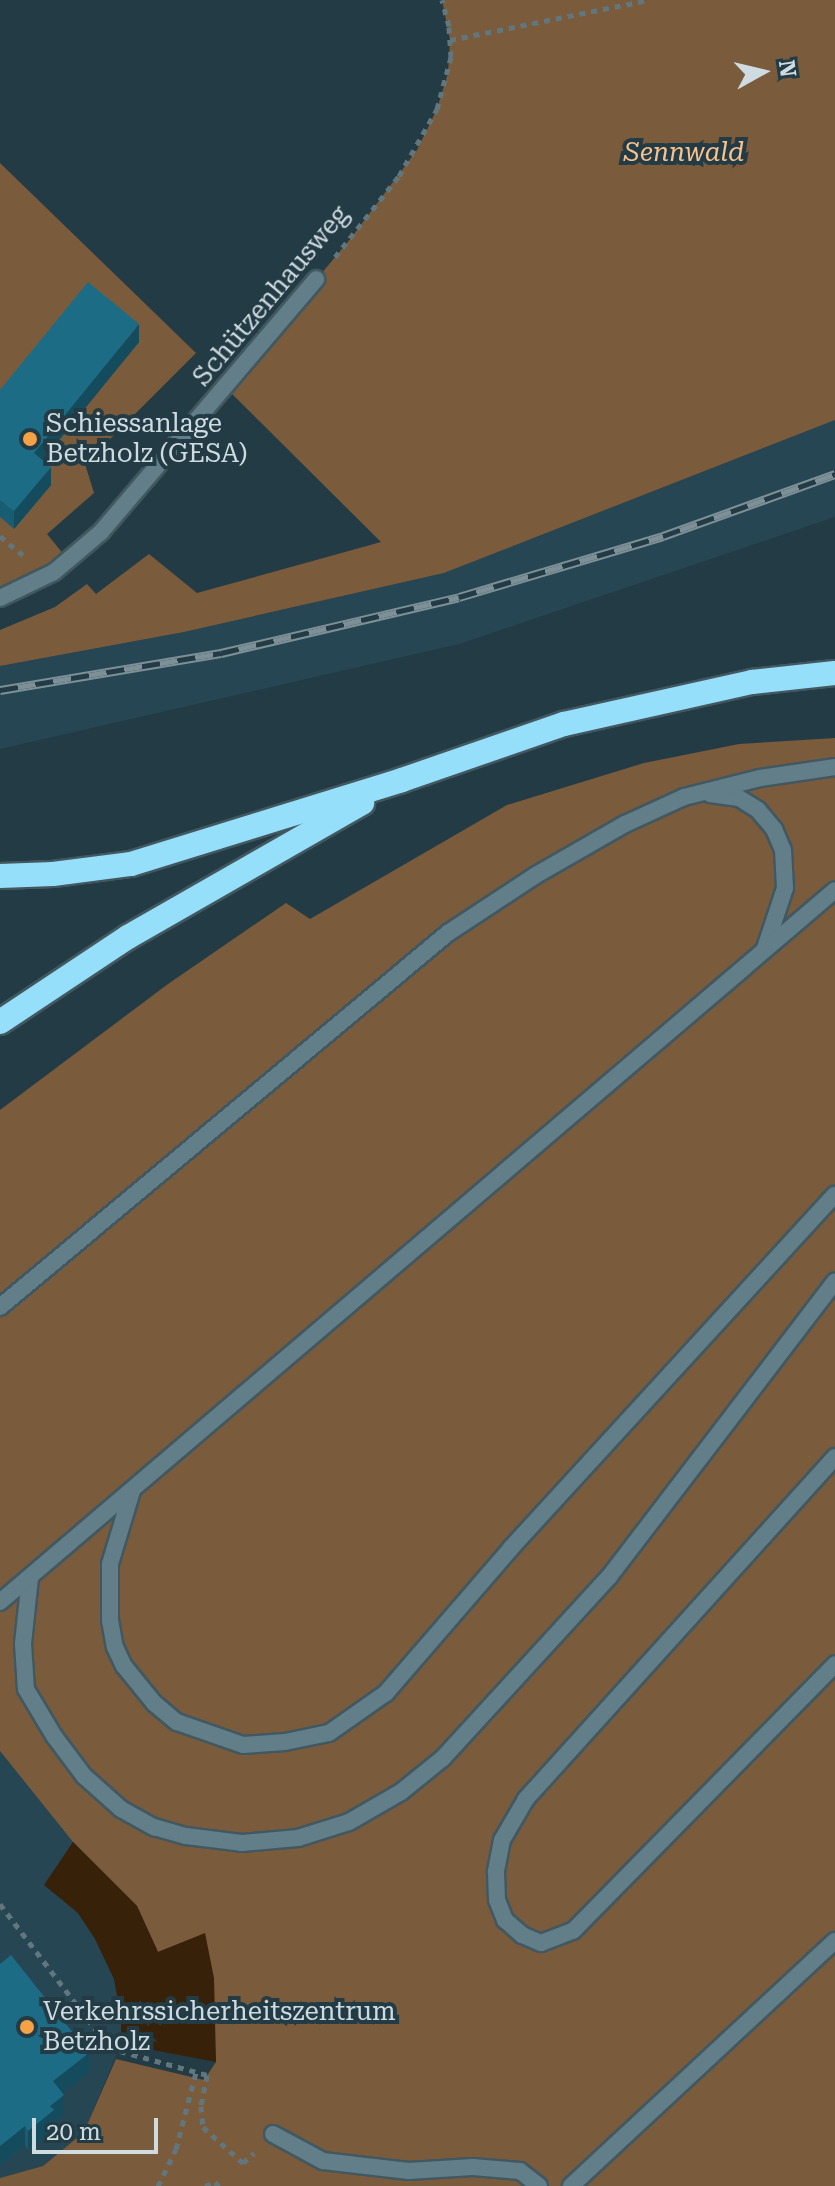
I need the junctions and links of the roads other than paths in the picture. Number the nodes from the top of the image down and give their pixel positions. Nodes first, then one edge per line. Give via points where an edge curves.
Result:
1 (316, 279) road end
2 (0, 598) edge
3 (835, 673) edge
4 (835, 767) edge
5 (402, 780) junction
6 (684, 797) junction
7 (0, 876) edge
8 (835, 890) edge
9 (765, 949) junction
10 (0, 1022) edge
11 (835, 1195) edge
12 (835, 1281) edge
13 (0, 1307) edge
14 (835, 1457) edge
15 (132, 1491) junction
16 (30, 1578) junction
17 (0, 1602) edge
18 (835, 1664) edge
19 (835, 1941) edge
20 (273, 2134) road end
21 (539, 2186) edge
22 (571, 2186) edge

1 - 2 lane, Schützenhausweg via 101,532 54,572
3 - 5 highway via 752,682 644,704 550,728
4 - 6 lane
5 - 7 highway via 131,864
5 - 10 highway via 128,937
6 - 9 lane via 739,798 774,829 783,850 785,888
6 - 13 lane via 573,853 448,933
8 - 9 lane
9 - 15 lane
11 - 15 lane via 511,1548 386,1693 329,1733 243,1745 177,1722 154,1703 124,1666 110,1620 110,1564
12 - 16 lane via 609,1577 443,1758 401,1792 349,1822 298,1838 242,1843 186,1836 121,1809 84,1776 26,1689 23,1644
14 - 18 lane via 526,1799 502,1840 496,1872 497,1900 505,1920 541,1943 573,1931
15 - 16 lane
16 - 17 lane
19 - 22 lane
20 - 21 lane via 323,2161 408,2171 520,2171

